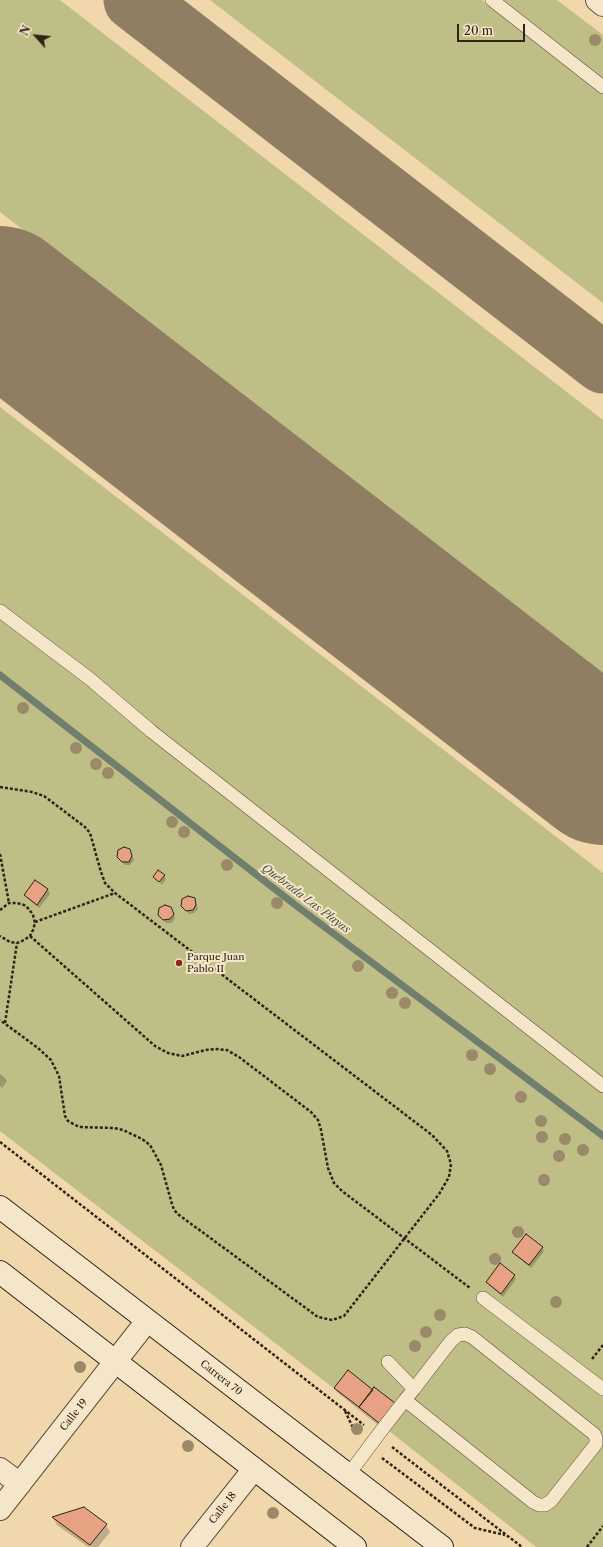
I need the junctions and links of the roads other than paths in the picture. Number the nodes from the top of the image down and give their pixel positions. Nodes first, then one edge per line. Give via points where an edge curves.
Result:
1 (492, 0) edge
2 (597, 0) edge
3 (603, 5) edge
4 (603, 87) edge
5 (0, 611) edge
6 (603, 1086) edge
7 (0, 1207) edge
8 (0, 1272) edge
9 (483, 1298) dead end
10 (147, 1321) junction
11 (115, 1361) junction
12 (388, 1362) dead end
13 (414, 1389) junction
14 (603, 1389) edge
15 (405, 1400) junction
16 (600, 1439) edge
17 (0, 1469) edge
18 (254, 1469) junction
19 (348, 1475) junction
20 (20, 1484) junction
21 (0, 1509) edge
22 (192, 1547) edge
23 (355, 1547) edge
24 (442, 1547) edge

1 - 4 lane
2 - 3 main road
5 - 6 lane via 90,679 158,736
7 - 10 main road, Carrera 70
8 - 11 main road
9 - 14 lane
10 - 11 main road, Calle 19
10 - 19 main road, Carrera 70
11 - 18 main road
11 - 20 main road, Calle 19
12 - 13 lane
13 - 15 lane
13 - 16 lane via 451,1341 458,1335 465,1334
15 - 16 lane via 539,1505 551,1501
15 - 19 lane
17 - 20 main road
18 - 22 main road, Calle 18
18 - 23 main road
19 - 24 main road, Carrera 70
20 - 21 main road, Calle 19

